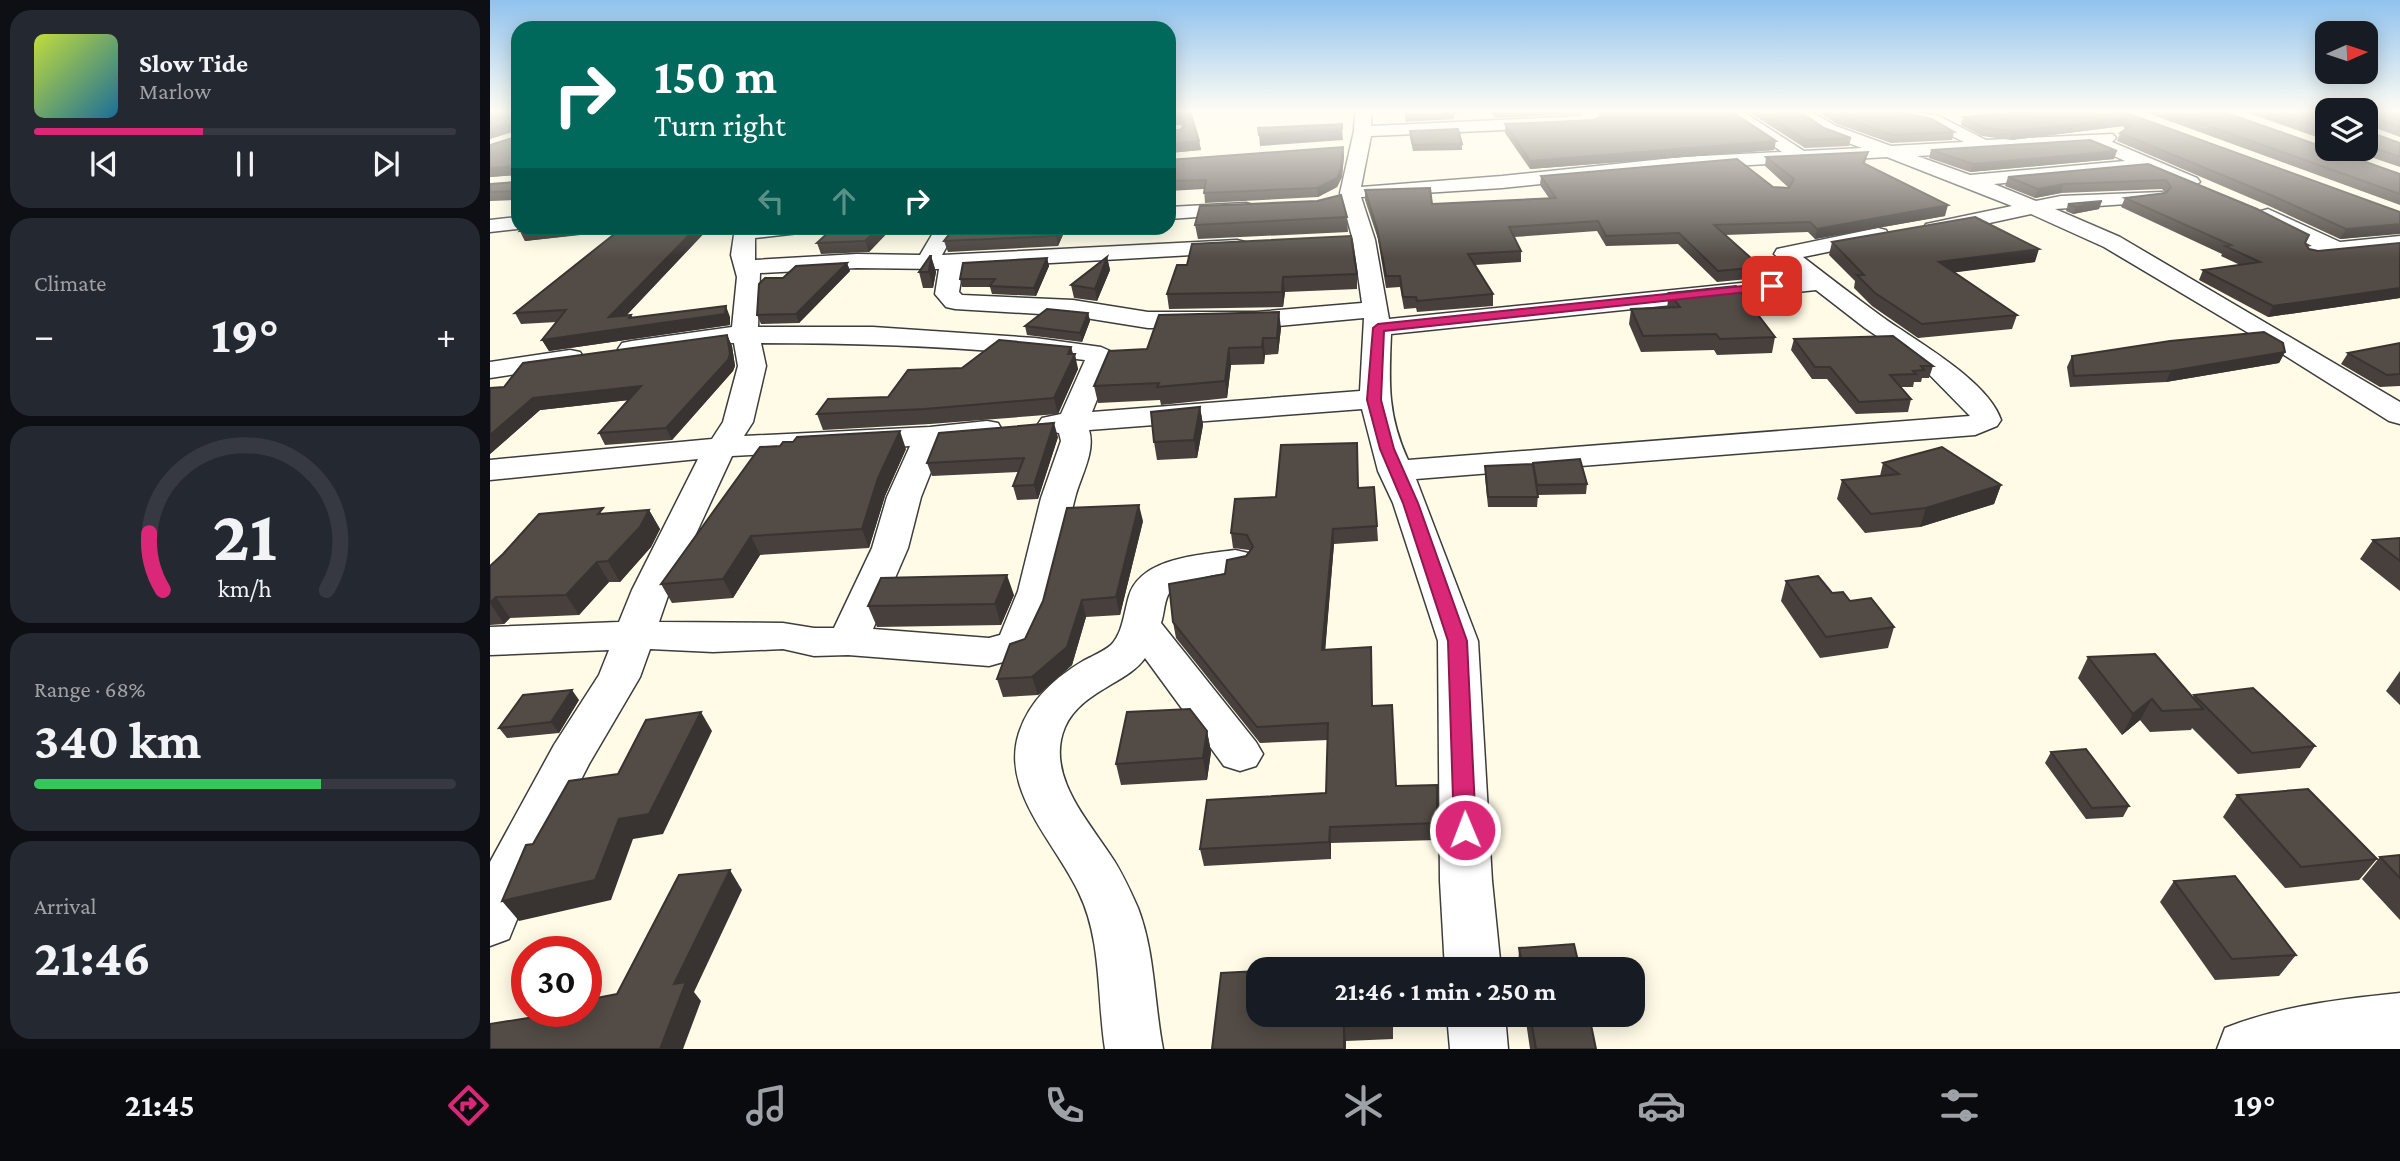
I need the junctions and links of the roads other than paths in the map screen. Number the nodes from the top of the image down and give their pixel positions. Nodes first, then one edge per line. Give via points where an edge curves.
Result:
1 (1350, 160) edge
2 (1679, 160) edge
3 (1757, 160) edge
4 (1906, 160) edge
5 (2138, 160) edge
6 (1742, 161) junction
7 (1682, 163) junction
8 (2148, 164) junction
9 (1761, 176) edge
10 (1968, 181) junction
11 (2211, 191) edge
12 (2155, 196) edge
13 (1340, 198) junction
14 (1264, 208) edge
15 (2034, 208) junction
16 (2300, 208) edge
17 (1176, 213) edge
18 (511, 224) edge
19 (490, 226) edge
20 (768, 235) edge
21 (944, 235) edge
22 (746, 242) edge
23 (2400, 243) edge
24 (1252, 246) edge
25 (2336, 249) junction
26 (2300, 253) edge
27 (937, 262) junction
28 (1821, 282) junction
29 (1376, 319) junction
30 (748, 337) junction
31 (490, 370) edge
32 (1374, 400) junction
33 (2400, 415) edge
34 (1072, 423) junction
35 (930, 436) junction
36 (722, 447) junction
37 (490, 470) edge
38 (1394, 471) junction
39 (1235, 561) edge
40 (1142, 626) junction
41 (634, 635) junction
42 (490, 641) edge
43 (849, 641) junction
44 (1240, 754) dead end
45 (490, 922) edge
46 (1472, 957) edge
47 (2400, 1021) edge
48 (1477, 1027) edge
49 (1134, 1049) edge
50 (1479, 1049) edge
51 (2246, 1049) edge

1 - 13 street
2 - 7 street
3 - 6 street
4 - 10 street
5 - 8 street
6 - 7 street
6 - 9 street
7 - 13 street
8 - 10 street
8 - 11 street
10 - 15 street
12 - 15 street
13 - 29 street
14 - 17 street
15 - 28 street via 1785,254
15 - 33 street via 2145,261
16 - 25 street via 2255,209
18 - 19 street
20 - 22 street
21 - 27 street
22 - 27 street via 857,261
22 - 30 street
23 - 25 street
24 - 27 street
25 - 26 street
27 - 29 street via 951,267 947,294 956,302 1073,309 1148,320
28 - 29 street
28 - 38 street via 1931,360 1983,410 1986,420 1975,426
29 - 32 street
30 - 31 street via 718,335
30 - 34 street via 873,335 1091,353 1100,357
30 - 36 street via 751,375 738,422
32 - 34 street
32 - 38 street
34 - 35 street
34 - 43 street via 1077,441 1058,498 1037,592 1014,645 989,652
35 - 36 street
35 - 43 street via 904,497 890,548
36 - 37 street
36 - 41 street via 679,528
38 - 46 street via 1410,503 1458,641
39 - 40 street via 1163,577 1149,590
40 - 44 street
40 - 49 street via 1126,655 1078,682 1056,706 1036,746 1039,777 1106,893 1122,946
41 - 42 street
41 - 43 street
41 - 45 street via 619,677 522,846
47 - 51 street via 2336,1028
48 - 50 street

